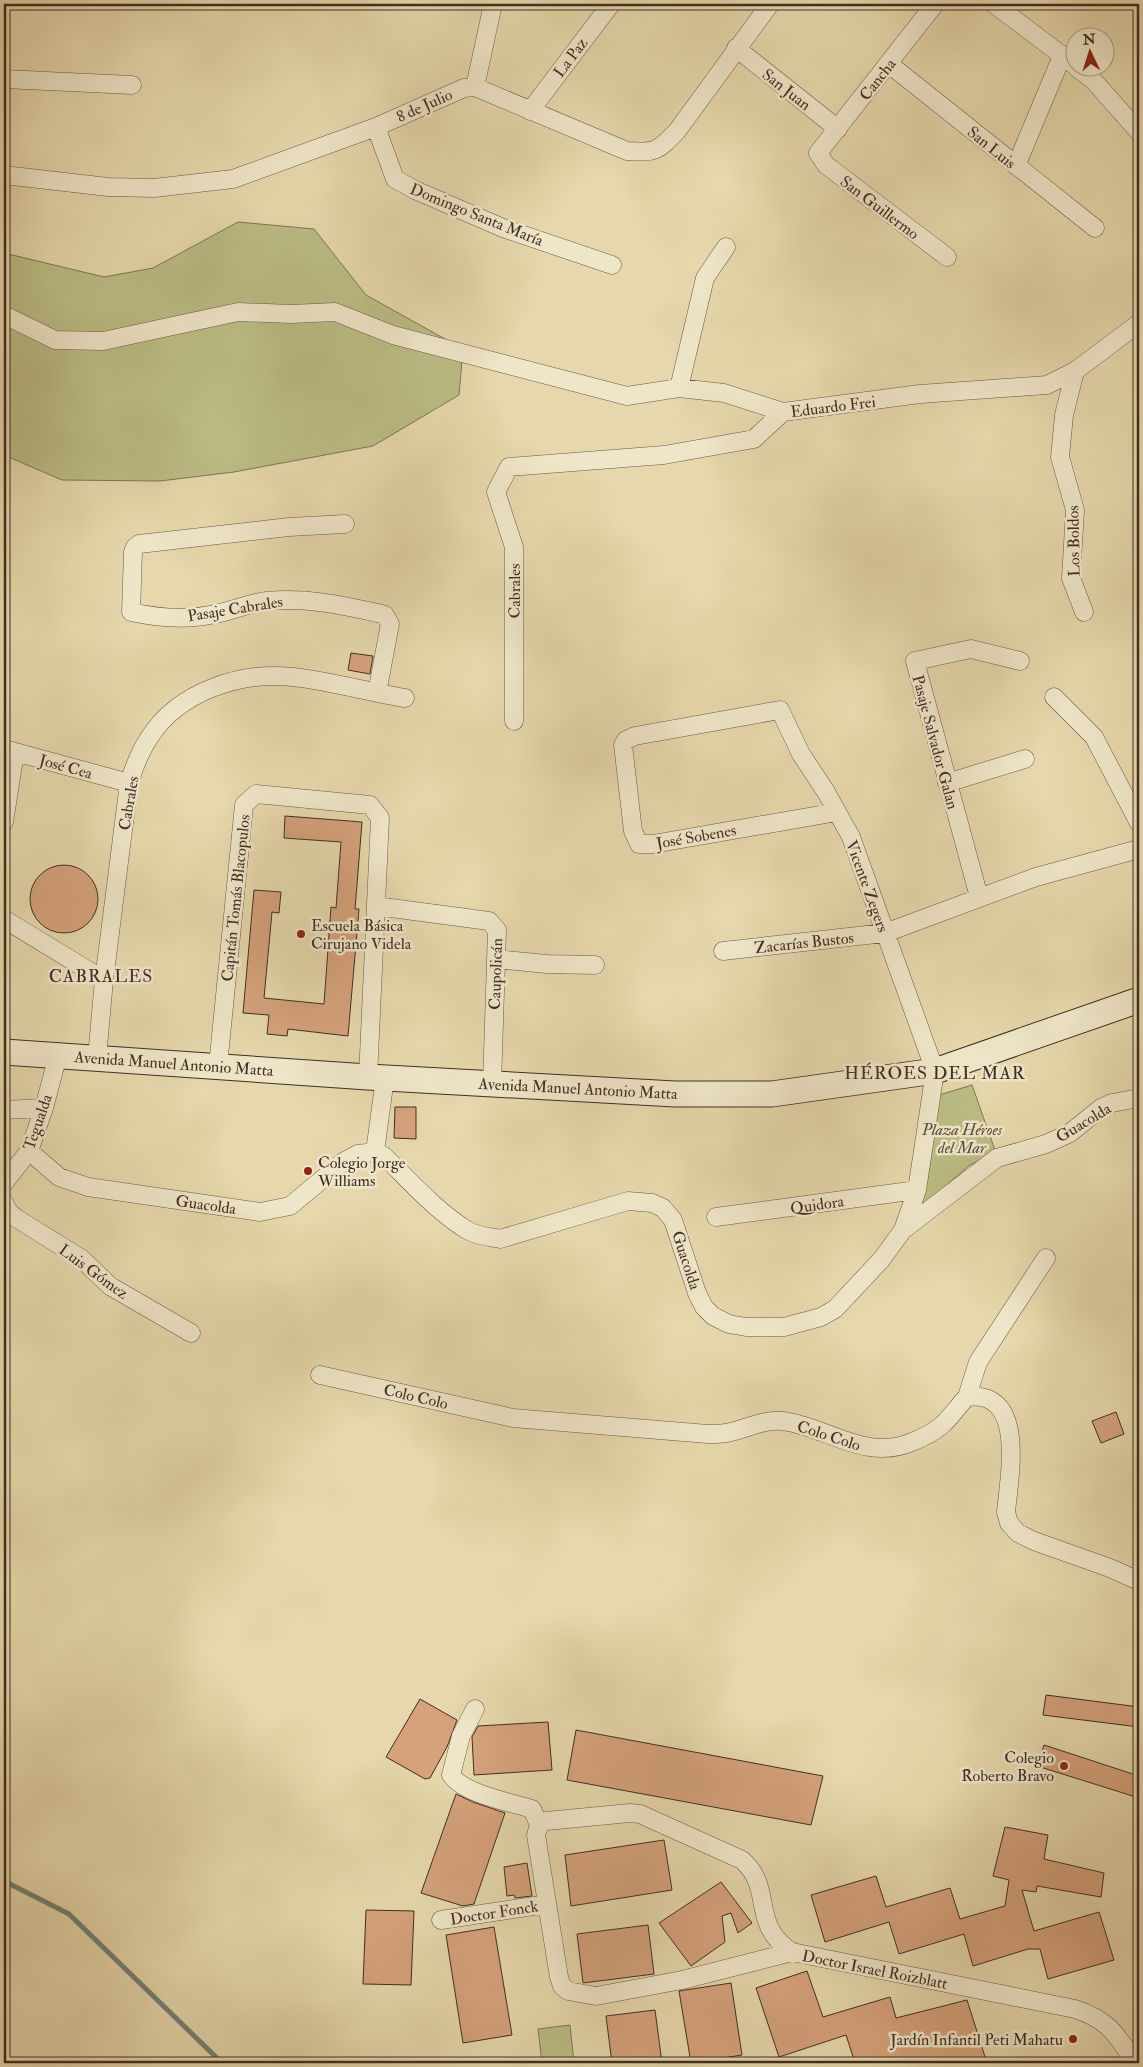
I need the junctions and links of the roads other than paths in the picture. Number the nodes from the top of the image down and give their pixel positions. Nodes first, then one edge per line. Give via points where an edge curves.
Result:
1 (493, 4) edge
2 (611, 4) edge
3 (770, 4) edge
4 (934, 4) edge
5 (994, 4) edge
6 (736, 48) junction
7 (1066, 58) edge
8 (889, 64) junction
9 (1066, 74) edge
10 (1091, 78) edge
11 (4, 79) edge
12 (132, 85) dead end
13 (475, 87) junction
14 (530, 111) junction
15 (376, 127) junction
16 (838, 129) junction
17 (1139, 132) edge
18 (818, 153) joint
19 (1016, 166) junction
20 (4, 175) edge
21 (1096, 228) dead end
22 (726, 247) dead end
23 (947, 257) dead end
24 (612, 265) dead end
25 (4, 315) edge
26 (1139, 324) edge
27 (1075, 371) junction
28 (679, 388) junction
29 (783, 412) junction
30 (509, 467) joint
31 (345, 524) dead end
32 (1084, 612) dead end
33 (1020, 661) dead end
34 (377, 693) junction
35 (1054, 697) dead end
36 (405, 698) dead end
37 (780, 710) joint
38 (514, 721) dead end
39 (9, 751) edge
40 (1025, 759) dead end
41 (947, 783) junction
42 (129, 784) junction
43 (837, 812) junction
44 (4, 822) edge
45 (1139, 823) edge
46 (1139, 850) edge
47 (979, 897) junction
48 (376, 906) junction
49 (4, 919) edge
50 (885, 933) junction
51 (723, 952) dead end
52 (496, 959) junction
53 (595, 966) dead end
54 (104, 980) junction
55 (1139, 1000) edge
56 (4, 1052) edge
57 (58, 1055) junction
58 (97, 1058) junction
59 (218, 1066) junction
60 (935, 1071) junction
61 (376, 1078) junction
62 (492, 1084) junction
63 (1139, 1098) edge
64 (44, 1108) junction
65 (4, 1110) edge
66 (29, 1151) junction
67 (375, 1152) junction
68 (4, 1183) edge
69 (917, 1190) junction
70 (4, 1202) edge
71 (716, 1217) dead end
72 (903, 1230) junction
73 (1046, 1258) dead end
74 (191, 1333) dead end
75 (320, 1375) dead end
76 (967, 1397) junction
77 (1139, 1581) edge
78 (475, 1710) dead end
79 (539, 1825) junction
80 (547, 1904) junction
81 (441, 1920) dead end
82 (792, 1952) junction
83 (1135, 2063) edge

1 - 13 street
2 - 14 street, La Paz
3 - 6 street
4 - 8 street, Cancha
5 - 7 street
6 - 14 street via 677,131 660,148 646,152 627,151
6 - 16 street, San Juan
8 - 16 street, Cancha
8 - 19 street, San Luis
9 - 19 street
10 - 17 street
11 - 12 street
13 - 14 street
13 - 15 street, 8 de Julio via 448,94
15 - 20 street, 8 de Julio via 233,179 154,188
15 - 24 street, Domingo Santa María via 395,179 504,228
16 - 18 street, Cancha
18 - 23 street, San Guillermo via 826,166
19 - 21 street, San Luis
22 - 28 street via 705,278
25 - 28 street via 55,340 103,341 238,312 334,312 393,335 627,396
26 - 27 street
27 - 29 street, Eduardo Frei via 1047,385 920,394
27 - 32 street, Los Boldos via 1064,415 1060,457 1075,510 1071,578
28 - 29 street via 724,393
29 - 30 street, Eduardo Frei via 754,439 664,456
30 - 38 street, Cabrales via 496,492 514,547
31 - 34 street, Pasaje Cabrales via 139,544 133,552 131,612 192,617 265,601 294,600 316,601 385,615 390,624
33 - 41 street, Pasaje Salvador Galan via 971,649 915,661
34 - 36 street, Cabrales
34 - 42 street, Cabrales via 292,677 264,676 232,681 204,692 171,712 138,756
35 - 45 street via 1094,737
37 - 43 street, Vicente Zegers via 801,754
37 - 43 street, José Sobenes via 626,740 623,752 638,844
39 - 42 street, José Cea
39 - 44 street
40 - 41 street
41 - 47 street, Pasaje Salvador Galan
42 - 54 street, Cabrales
43 - 50 street, Vicente Zegers via 851,837
46 - 47 street, Zacarías Bustos via 1036,876
47 - 50 street, Zacarías Bustos
48 - 52 street, Caupolicán via 490,921 497,930
48 - 59 street, Capitán Tomás Blacopulos via 380,818 370,805 256,794 244,805
48 - 61 street, Capitán Tomás Blacopulos
49 - 54 street
50 - 51 street, Zacarías Bustos
50 - 60 street, Vicente Zegers
52 - 53 street
52 - 62 street, Caupolicán
54 - 58 street, Cabrales
55 - 60 main road, Avenida Manuel Antonio Matta
56 - 57 main road, Avenida Manuel Antonio Matta
57 - 58 main road, Avenida Manuel Antonio Matta
57 - 64 street, Tegualda
58 - 59 main road, Avenida Manuel Antonio Matta
59 - 61 main road, Avenida Manuel Antonio Matta
60 - 62 main road, Avenida Manuel Antonio Matta via 772,1094 675,1094
60 - 69 street, Guacolda
61 - 62 main road, Avenida Manuel Antonio Matta
61 - 67 street
63 - 72 street, Guacolda via 1101,1108 1070,1132 1046,1144 997,1158
64 - 65 street
64 - 66 street, Tegualda
66 - 67 street, Guacolda via 59,1176 88,1187 260,1212 290,1206 343,1162 358,1154
66 - 68 street, Tegualda
67 - 72 street, Guacolda via 384,1156 427,1198 467,1230 482,1237 500,1239 518,1235 628,1201 652,1203 663,1208 673,1220 704,1307 729,1324 746,1327 784,1327 821,1317 835,1309 881,1260
69 - 71 street, Quidora
69 - 72 street, Guacolda
70 - 74 street, Luis Gómez via 16,1218 82,1259 110,1286
73 - 76 street via 978,1362
75 - 76 street, Colo Colo via 521,1419 708,1434 781,1421 799,1424 855,1446 880,1449 904,1446 924,1437 941,1426
76 - 77 street via 985,1398 996,1404 1006,1416 1011,1436 1006,1512 1009,1523 1018,1533
78 - 79 street via 461,1736 451,1774 457,1783 467,1788 532,1809
79 - 80 street via 536,1835
79 - 82 street, Doctor Israel Roizblatt via 546,1821 640,1814 742,1860 759,1880 764,1918 770,1931
80 - 81 street, Doctor Fonck
80 - 82 street via 562,1986 580,1995 596,1996 632,1990
82 - 83 street, Doctor Israel Roizblatt via 1075,2009 1103,2020 1115,2031

